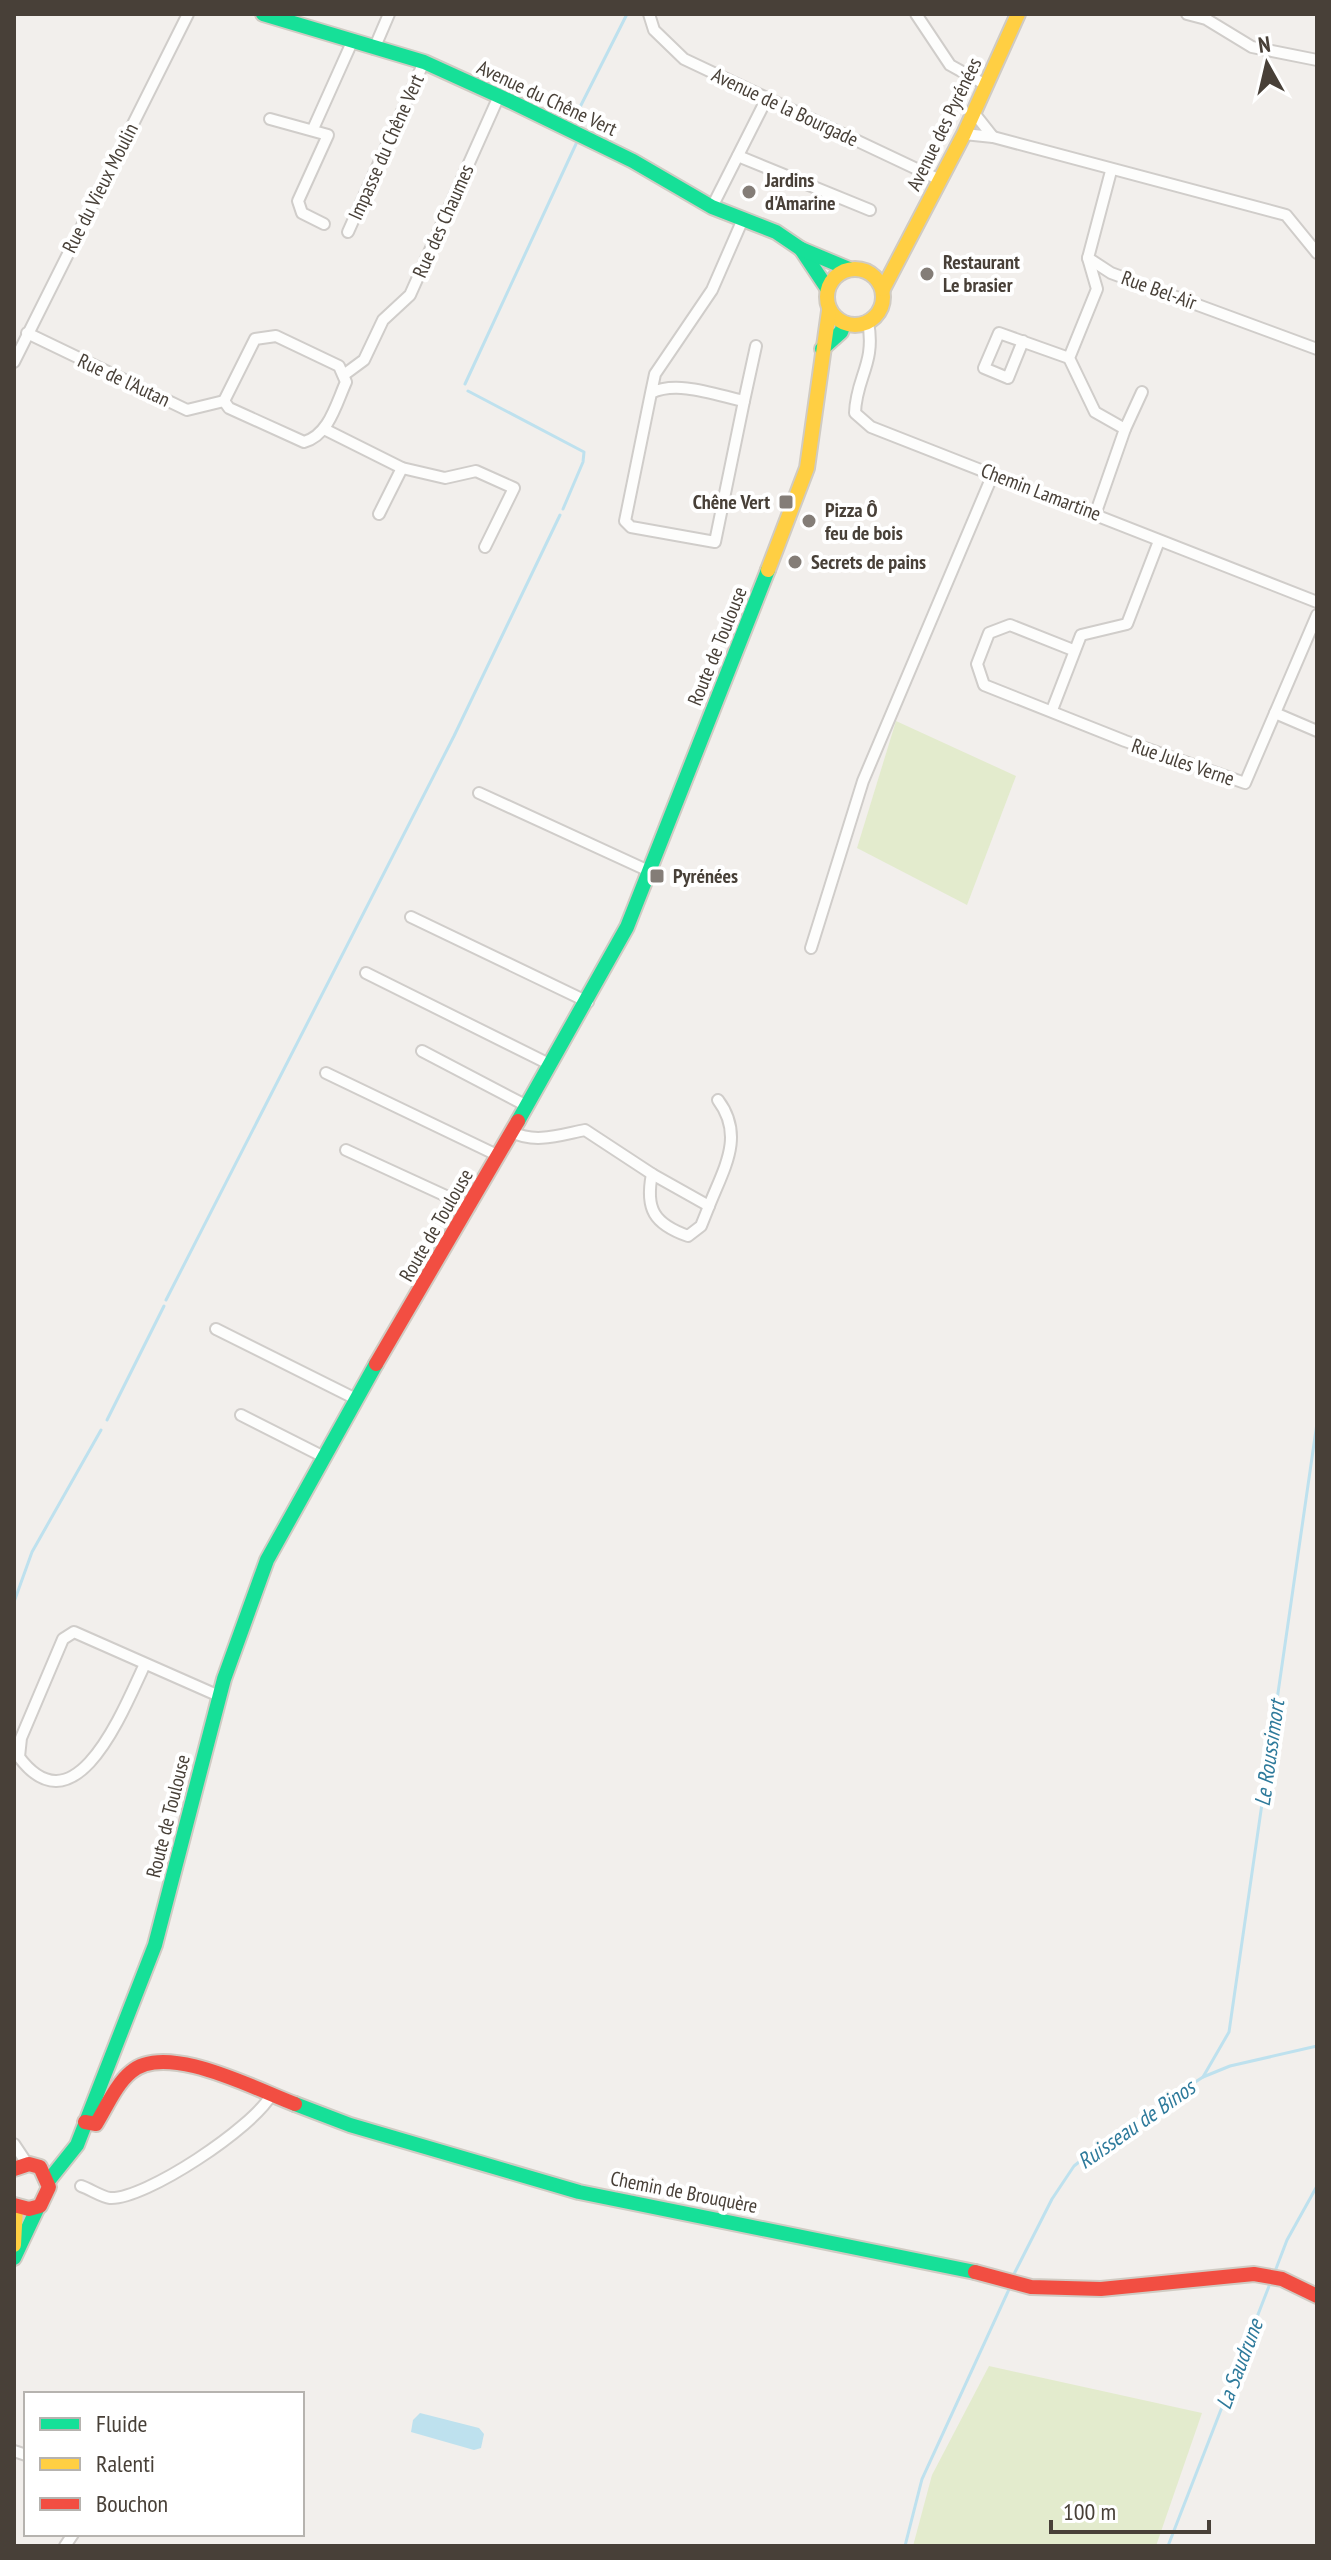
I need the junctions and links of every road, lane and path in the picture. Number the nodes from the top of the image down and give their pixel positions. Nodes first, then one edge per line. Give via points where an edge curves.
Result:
1 (188, 14) edge
2 (263, 14) edge
3 (389, 14) edge
4 (649, 14) edge
5 (916, 14) edge
6 (1018, 14) edge
7 (1187, 14) edge
8 (352, 42) junction
9 (374, 49) junction
10 (1317, 60) edge
11 (424, 62) junction
12 (986, 85) junction
13 (499, 96) junction
14 (767, 98) junction
15 (974, 113) junction
16 (270, 119) dead end
17 (313, 129) junction
18 (964, 134) junction
19 (993, 137) junction
20 (738, 156) junction
21 (1111, 171) junction
22 (940, 180) junction
23 (712, 207) junction
24 (870, 210) dead end
25 (743, 219) junction
26 (324, 224) dead end
27 (348, 232) dead end
28 (801, 249) junction
29 (902, 250) junction
30 (1317, 253) edge
31 (1088, 258) junction
32 (849, 269) junction
33 (870, 273) junction
34 (827, 288) junction
35 (883, 289) junction
36 (829, 311) junction
37 (868, 322) junction
38 (844, 324) junction
39 (27, 333) junction
40 (1023, 341) junction
41 (756, 346) dead end
42 (822, 349) junction
43 (1317, 349) edge
44 (1069, 358) junction
45 (14, 362) edge
46 (663, 363) junction
47 (345, 374) junction
48 (674, 387) junction
49 (1142, 392) dead end
50 (651, 393) junction
51 (224, 401) junction
52 (744, 401) junction
53 (324, 429) junction
54 (1125, 429) junction
55 (402, 468) junction
56 (993, 474) junction
57 (1096, 512) junction
58 (379, 514) dead end
59 (1159, 541) junction
60 (485, 547) dead end
61 (1317, 602) edge
62 (1317, 615) edge
63 (1073, 650) junction
64 (1052, 710) junction
65 (1275, 713) junction
66 (1317, 731) edge
67 (479, 793) dead end
68 (651, 872) junction
69 (411, 917) dead end
70 (811, 948) dead end
71 (366, 973) dead end
72 (588, 1002) junction
73 (422, 1051) dead end
74 (551, 1065) junction
75 (326, 1073) dead end
76 (718, 1100) dead end
77 (527, 1106) junction
78 (512, 1132) junction
79 (346, 1150) dead end
80 (499, 1156) junction
81 (652, 1174) junction
82 (709, 1206) junction
83 (470, 1207) junction
84 (216, 1329) dead end
85 (356, 1399) junction
86 (241, 1415) dead end
87 (322, 1456) junction
88 (145, 1664) junction
89 (219, 1696) junction
90 (271, 2095) junction
91 (85, 2122) junction
92 (14, 2144) edge
93 (26, 2167) edge
94 (49, 2180) junction
95 (81, 2186) dead end
96 (15, 2206) edge
97 (38, 2207) junction
98 (14, 2248) edge
99 (14, 2258) edge
100 (1317, 2296) edge

1 - 39 street, Rue du Vieux Moulin
2 - 8 main road, Avenue du Chêne Vert
3 - 9 street
4 - 14 street, Avenue de la Bourgade via 654,30 684,59
5 - 12 street via 950,65
6 - 12 main road, Avenue des Pyrénées
7 - 10 street via 1206,19 1252,47
8 - 9 main road, Avenue du Chêne Vert
8 - 17 street
9 - 11 main road, Avenue du Chêne Vert
11 - 13 main road, Avenue du Chêne Vert
11 - 27 street, Impasse du Chêne Vert
12 - 15 main road, Avenue des Pyrénées
13 - 23 main road, Avenue du Chêne Vert via 633,161
13 - 47 street, Rue des Chaumes via 410,295 383,320 364,360
14 - 20 street
14 - 22 street, Avenue de la Bourgade
15 - 18 main road, Avenue des Pyrénées
15 - 19 street
16 - 17 street
17 - 26 street, Impasse du Chêne Vert via 328,135 298,201 302,213
18 - 19 street
18 - 22 main road, Avenue des Pyrénées
19 - 21 street
20 - 23 street
20 - 24 street
21 - 30 street via 1286,215
21 - 31 street
22 - 29 main road, Avenue des Pyrénées
23 - 25 main road, Avenue du Chêne Vert
25 - 28 main road, Avenue du Chêne Vert
25 - 46 street via 712,290
28 - 32 main road, Avenue du Chêne Vert
28 - 34 main road, Avenue du Chêne Vert
29 - 33 main road, Avenue des Pyrénées
29 - 35 main road, Avenue des Pyrénées
31 - 43 street, Rue Bel-Air via 1111,273
31 - 44 street via 1097,289
32 - 33 main road
32 - 34 main road
33 - 35 main road
34 - 36 main road
35 - 37 main road via 879,312
36 - 38 main road
36 - 42 main road, Route de Toulouse
37 - 38 main road
37 - 56 street, Chemin Lamartine via 871,359 855,413 871,427
38 - 42 main road
39 - 45 street, Rue du Vieux Moulin
39 - 51 street, Rue de l'Autan via 187,410
40 - 40 street via 1008,378 984,368 999,333
40 - 44 street
41 - 52 street
42 - 68 main road, Route de Toulouse via 807,468
44 - 54 street via 1095,412
46 - 48 street
46 - 50 street
47 - 51 street via 339,366 276,336 255,339
47 - 53 street
48 - 50 street
48 - 52 street
49 - 54 street
50 - 52 street via 625,521 631,527 715,542
51 - 53 street via 304,442
53 - 55 street
54 - 57 street
55 - 58 street
55 - 60 street via 445,478 476,471 514,488
56 - 57 street, Chemin Lamartine
56 - 70 street via 863,781
57 - 59 street, Chemin Lamartine
59 - 61 street, Chemin Lamartine
59 - 63 street via 1127,624 1081,635
62 - 65 street, Rue Jules Verne
63 - 64 street
63 - 64 street via 1010,625 989,633 977,664 984,685
64 - 65 street, Rue Jules Verne via 1245,783
65 - 66 street
67 - 68 street
68 - 72 main road, Route de Toulouse
69 - 72 street
71 - 74 street
72 - 74 main road, Route de Toulouse
73 - 77 street
74 - 77 main road, Route de Toulouse
75 - 80 street
76 - 82 street via 731,1118 731,1152
77 - 78 main road, Route de Toulouse
78 - 80 main road, Route de Toulouse
78 - 81 street via 537,1139 585,1130
79 - 83 street
80 - 83 main road, Route de Toulouse
81 - 82 street
81 - 82 street via 651,1211 668,1229 688,1236 701,1226
83 - 85 main road, Route de Toulouse
84 - 85 street
85 - 87 main road, Route de Toulouse
86 - 87 street
87 - 89 main road, Route de Toulouse via 249,1601
88 - 88 street via 102,1748 86,1768 69,1780 31,1774 19,1757 21,1738 63,1639 74,1632
88 - 89 street
89 - 91 main road, Route de Toulouse via 155,1945
90 - 91 main road, Chemin de Brouquère via 189,2064 160,2060 129,2073 96,2124
90 - 95 street via 233,2137 135,2191 110,2198
90 - 100 main road, Chemin de Brouquère via 350,2125 579,2192 961,2268 1031,2287 1101,2289 1254,2274 1282,2279
91 - 93 main road, Route de Toulouse via 62,2151
91 - 94 main road, Route de Toulouse via 77,2145
92 - 93 street
93 - 94 main road
94 - 97 main road, Route de Toulouse via 47,2199
96 - 97 main road
96 - 98 main road
97 - 99 main road

